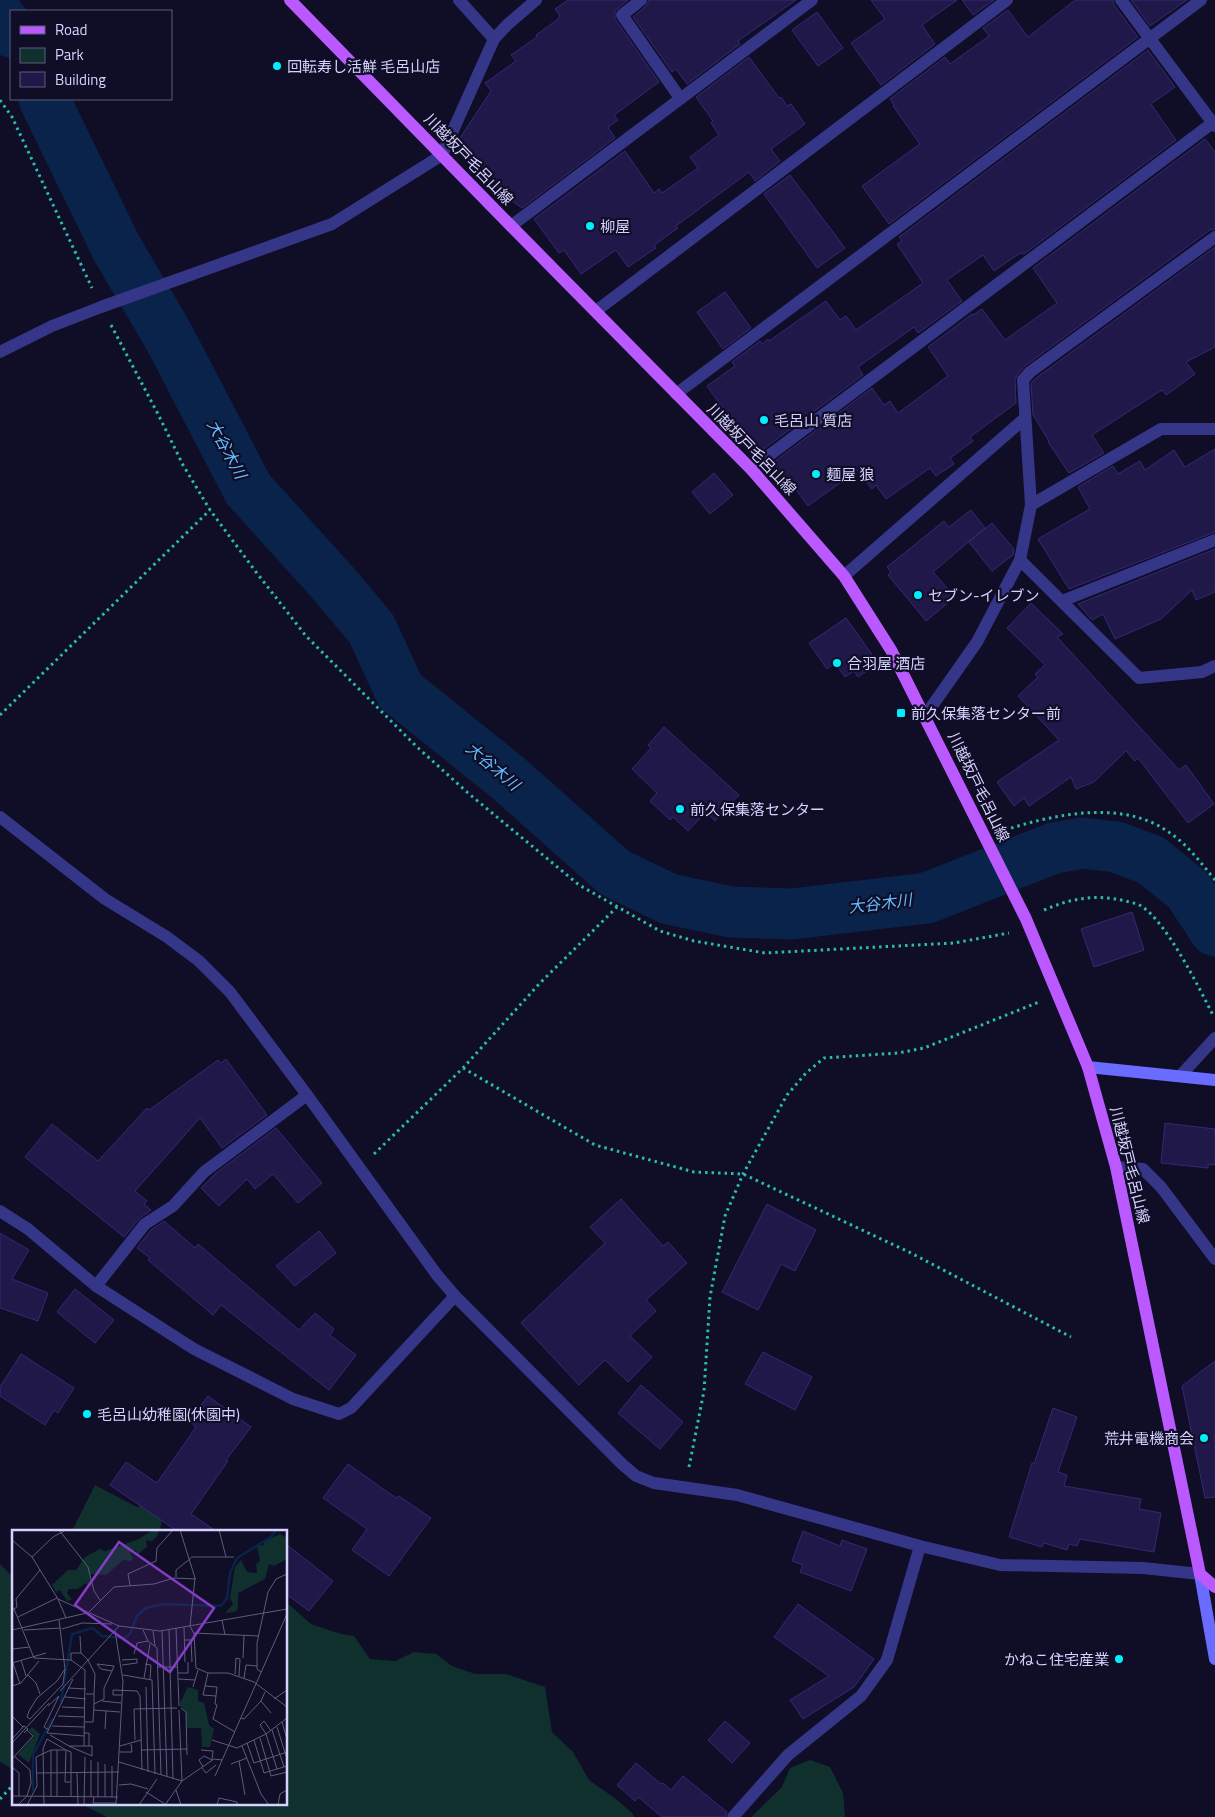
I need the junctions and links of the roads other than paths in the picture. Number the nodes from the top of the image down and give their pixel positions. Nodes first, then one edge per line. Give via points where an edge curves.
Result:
1 (290, 0) edge
2 (459, 0) edge
3 (536, 0) edge
4 (641, 0) edge
5 (812, 0) edge
6 (1007, 0) edge
7 (1121, 0) edge
8 (1201, 0) edge
9 (494, 38) junction
10 (1149, 39) junction
11 (680, 98) junction
12 (1214, 123) edge
13 (442, 155) junction
14 (511, 226) junction
15 (1215, 237) edge
16 (596, 311) junction
17 (0, 352) edge
18 (676, 394) junction
19 (1024, 419) junction
20 (1215, 429) edge
21 (751, 470) junction
22 (1031, 505) junction
23 (1215, 540) edge
24 (1020, 560) junction
25 (844, 576) junction
26 (1062, 601) junction
27 (1215, 666) edge
28 (925, 716) junction
29 (0, 818) edge
30 (1215, 1038) edge
31 (1088, 1067) junction
32 (1181, 1075) junction
33 (1215, 1080) edge
34 (307, 1095) junction
35 (1116, 1167) junction
36 (0, 1211) edge
37 (1215, 1259) edge
38 (96, 1286) junction
39 (455, 1296) junction
40 (920, 1546) junction
41 (1200, 1574) junction
42 (1215, 1586) edge
43 (1215, 1658) edge
44 (733, 1817) edge

1 - 13 main road, 川越坂戸毛呂山線
2 - 9 street
3 - 9 street
4 - 11 street via 622,15
5 - 11 street
6 - 16 street
7 - 10 street
8 - 10 street
9 - 13 street
10 - 12 street
10 - 18 street
11 - 14 street
12 - 21 street
13 - 14 main road, 川越坂戸毛呂山線
13 - 17 street via 332,224 52,326
14 - 16 main road, 川越坂戸毛呂山線
15 - 19 street via 1030,372 1023,380
16 - 18 main road, 川越坂戸毛呂山線
18 - 21 main road, 川越坂戸毛呂山線
19 - 22 street
19 - 25 street
20 - 22 street via 1161,429
21 - 25 main road, 川越坂戸毛呂山線
22 - 24 street
23 - 26 street
24 - 26 street
24 - 28 street via 977,642
25 - 28 main road, 川越坂戸毛呂山線 via 891,650
26 - 27 street via 1138,678 1202,672
28 - 31 main road, 川越坂戸毛呂山線 via 1026,920
29 - 34 street via 105,899 199,961 230,992
30 - 32 street
31 - 32 street
31 - 35 main road, 川越坂戸毛呂山線
32 - 33 street
34 - 38 street via 204,1172 173,1206 145,1224
34 - 39 street
35 - 37 street via 1143,1169 1161,1187
35 - 41 main road, 川越坂戸毛呂山線
36 - 38 street via 28,1229
38 - 39 street via 194,1349 293,1399 339,1414 351,1408
39 - 40 street via 636,1476 654,1483 737,1495
40 - 41 street via 1000,1565 1143,1568
40 - 44 street via 886,1660 861,1696 788,1755
41 - 42 main road
41 - 43 street

